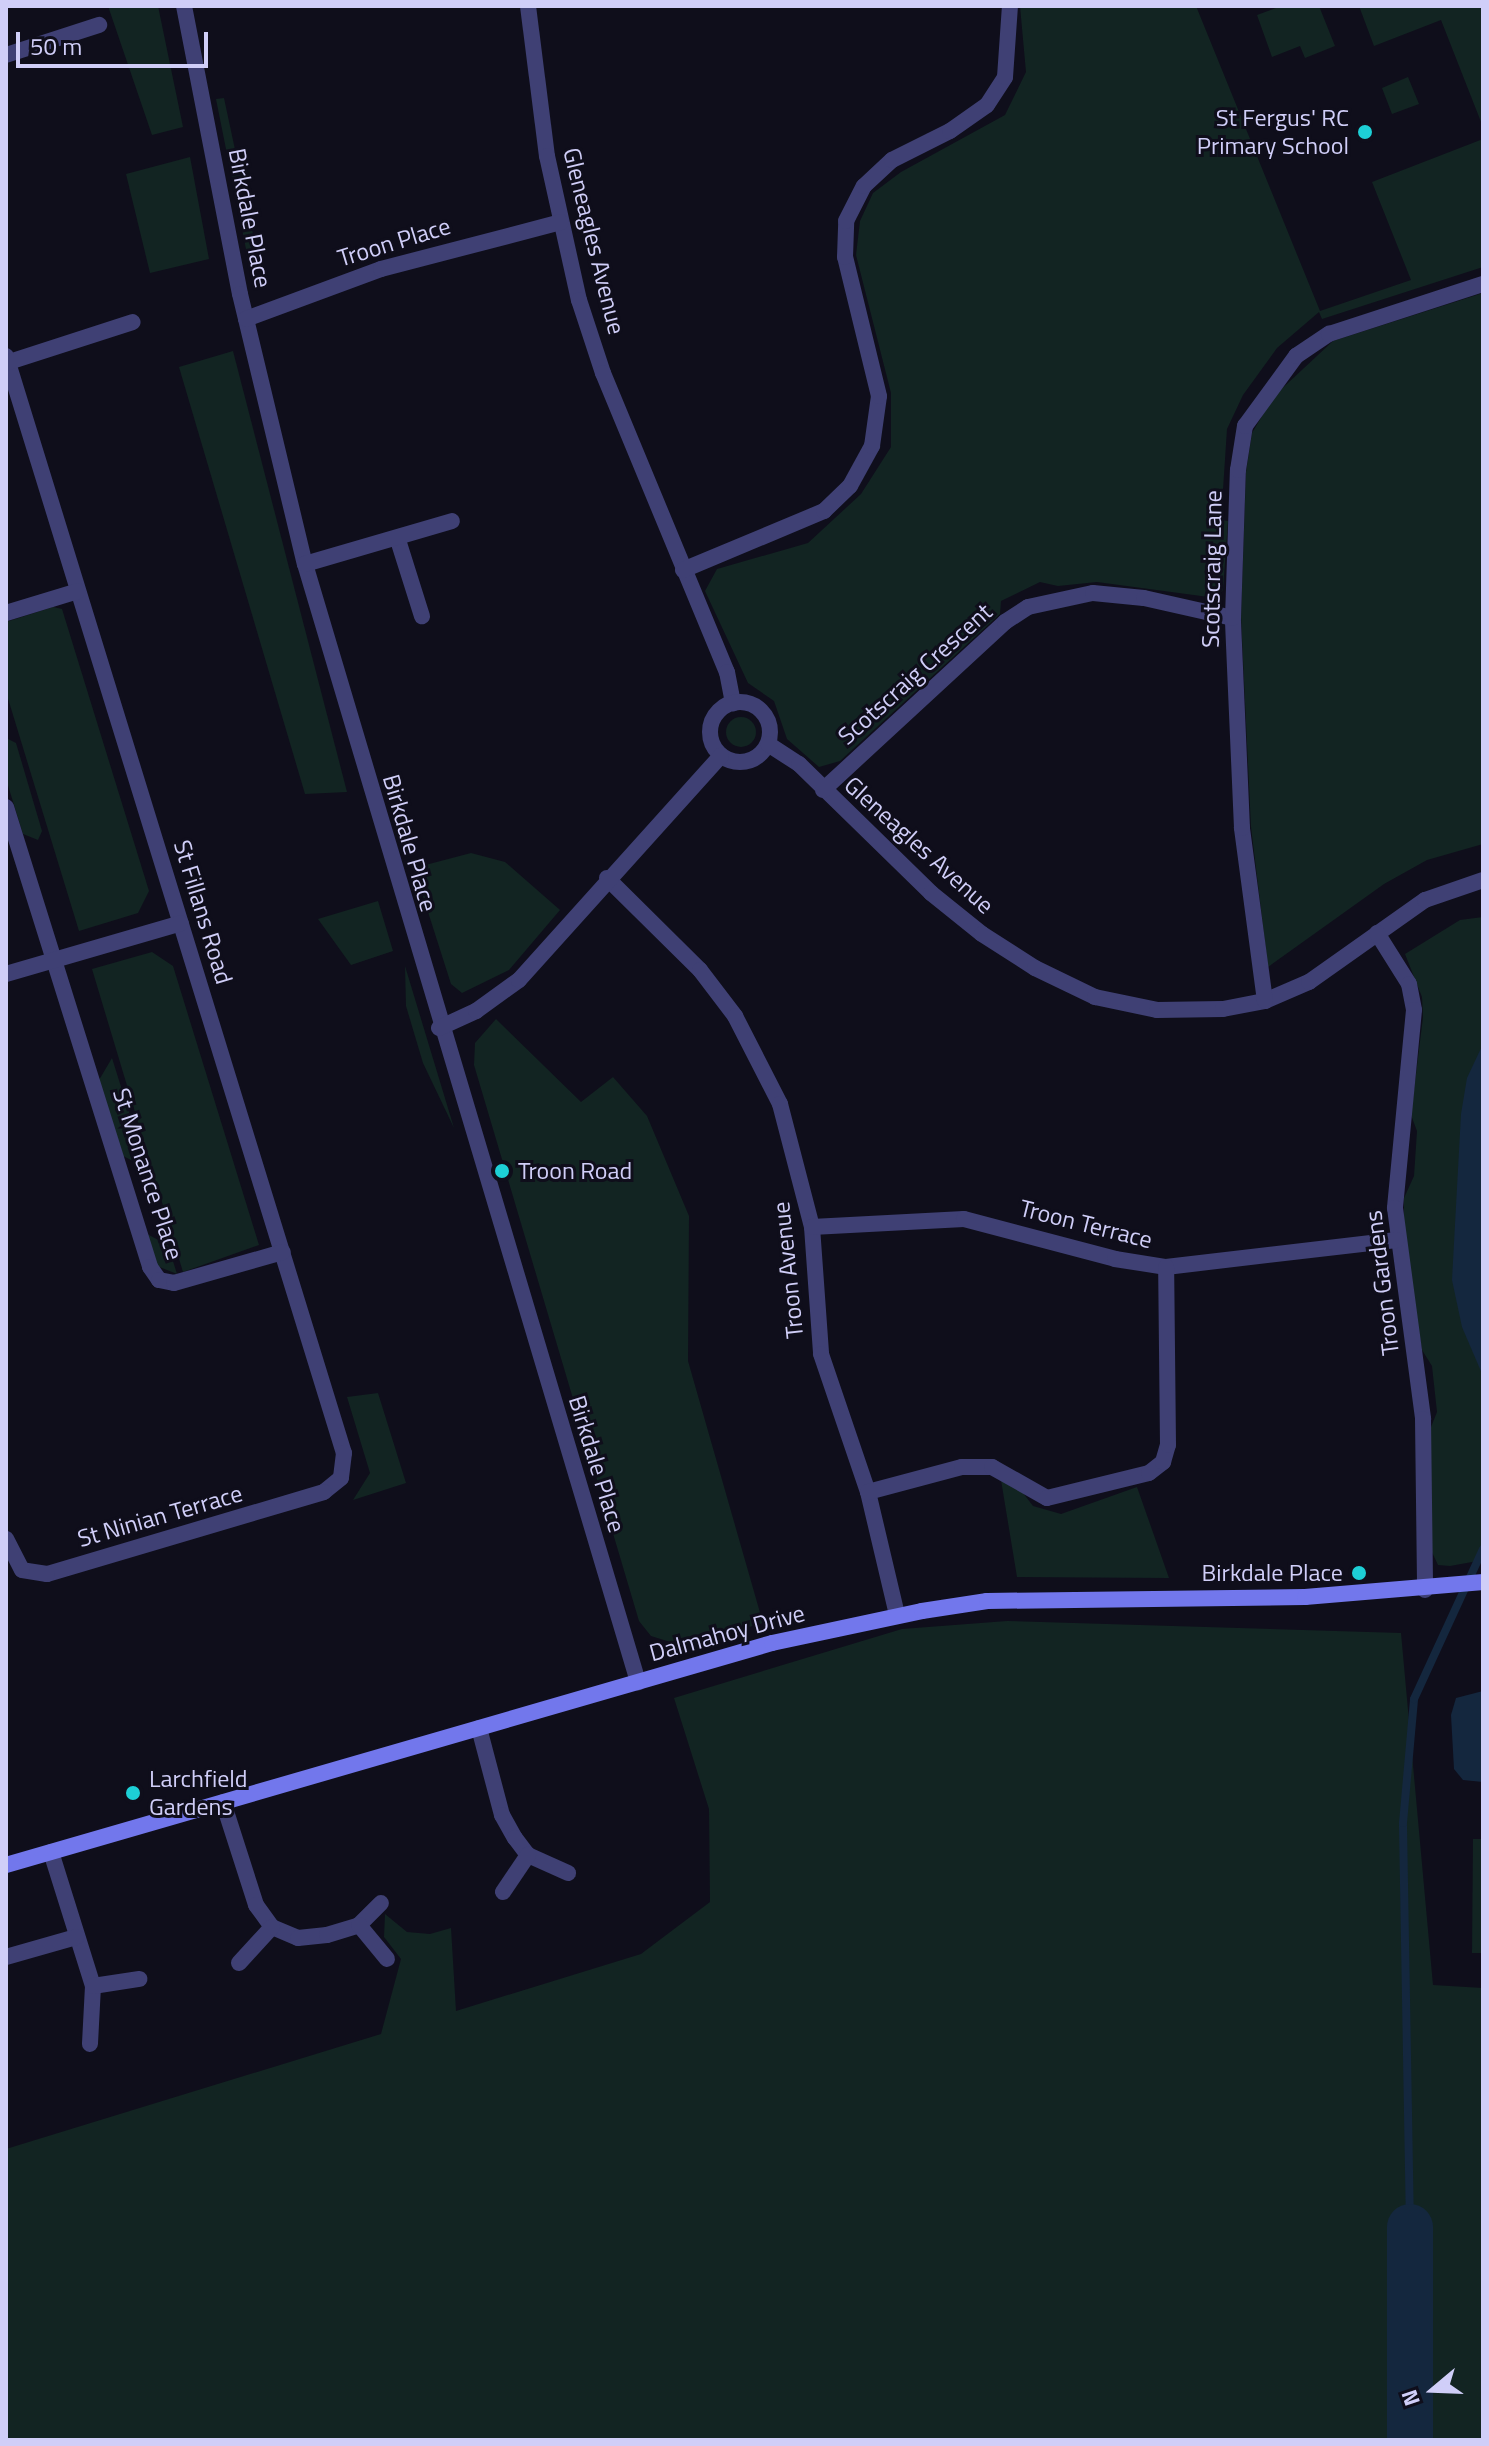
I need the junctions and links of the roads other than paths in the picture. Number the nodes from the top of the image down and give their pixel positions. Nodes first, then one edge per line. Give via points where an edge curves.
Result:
1 (184, 6) edge
2 (528, 6) edge
3 (1010, 6) edge
4 (99, 25) dead end
5 (6, 55) edge
6 (561, 222) junction
7 (1483, 284) edge
8 (246, 319) junction
9 (133, 322) dead end
10 (7, 360) edge
11 (452, 521) dead end
12 (398, 540) junction
13 (305, 564) junction
14 (683, 570) junction
15 (78, 591) junction
16 (6, 613) edge
17 (422, 616) dead end
18 (1233, 618) junction
19 (733, 703) junction
20 (768, 744) junction
21 (721, 756) junction
22 (823, 790) junction
23 (6, 807) edge
24 (607, 878) junction
25 (1483, 880) edge
26 (181, 923) junction
27 (1377, 933) junction
28 (54, 960) junction
29 (6, 974) edge
30 (1265, 1001) junction
31 (439, 1028) junction
32 (812, 1227) junction
33 (1396, 1240) junction
34 (283, 1252) junction
35 (1166, 1267) junction
36 (341, 1478) joint
37 (868, 1492) junction
38 (6, 1539) edge
39 (1483, 1582) edge
40 (1425, 1590) junction
41 (897, 1615) junction
42 (638, 1682) junction
43 (479, 1728) junction
44 (223, 1802) junction
45 (51, 1852) junction
46 (528, 1855) junction
47 (6, 1865) edge
48 (568, 1873) dead end
49 (503, 1892) dead end
50 (381, 1903) dead end
51 (359, 1925) junction
52 (272, 1927) junction
53 (76, 1937) junction
54 (6, 1957) edge
55 (387, 1959) dead end
56 (239, 1963) dead end
57 (139, 1979) dead end
58 (93, 1986) junction
59 (90, 2044) dead end

1 - 8 street, Birkdale Place
2 - 6 street, Gleneagles Avenue
3 - 14 street via 1005,77 987,105 892,160 864,186 846,221 845,257 879,396 872,446 850,486 824,511
4 - 5 street
6 - 8 street, Troon Place via 381,269
6 - 14 street, Gleneagles Avenue via 603,373
7 - 18 street, Scotscraig Lane via 1329,334 1296,356 1266,390 1245,426 1238,470
8 - 13 street, Birkdale Place
9 - 10 street, St Fillans Road
10 - 15 street, St Fillans Road
11 - 12 street
12 - 13 street
12 - 17 street
13 - 31 street, Birkdale Place
14 - 19 street, Gleneagles Avenue via 727,672
15 - 16 street
15 - 26 street, St Fillans Road
18 - 22 street, Scotscraig Crescent via 1144,598 1093,593 1028,607 1005,622
18 - 30 street, Scotscraig Lane via 1242,828
19 - 20 street via 760,709 770,725
19 - 21 street via 712,721 711,739
20 - 21 street via 748,762
20 - 22 street, Gleneagles Avenue via 799,764
21 - 24 street
22 - 30 street, Gleneagles Avenue via 982,934 1095,997 1157,1010 1223,1009
23 - 28 street, St Monance Place
24 - 31 street via 519,980 476,1011
24 - 32 street, Troon Avenue via 700,970 735,1016 780,1104
25 - 27 street, Gleneagles Avenue via 1425,900
26 - 28 street
26 - 34 street, St Fillans Road
27 - 30 street, Gleneagles Avenue via 1309,982
27 - 33 street, Troon Gardens via 1409,984 1414,1010 1398,1154
28 - 29 street
28 - 34 street, St Monance Place via 150,1267 159,1280 174,1283
31 - 42 street, Birkdale Place
32 - 35 street, Troon Terrace via 964,1219 1115,1259
32 - 37 street, Troon Avenue via 821,1354
33 - 35 street, Troon Terrace
33 - 40 street, Troon Gardens via 1423,1419
34 - 36 street, St Fillans Road via 344,1453
35 - 37 street via 1168,1445 1163,1462 1149,1473 1047,1498 992,1467 962,1467
36 - 38 street, St Ninian Terrace via 324,1492 47,1574 22,1570
37 - 41 street, Troon Avenue
39 - 40 street, Dalmahoy Drive
40 - 41 street, Dalmahoy Drive via 987,1601
41 - 42 street, Dalmahoy Drive
42 - 43 street, Dalmahoy Drive
43 - 44 street, Dalmahoy Drive
43 - 46 street via 502,1815
44 - 45 street, Dalmahoy Drive
44 - 52 street via 256,1905
45 - 47 street, Dalmahoy Drive
45 - 53 street
46 - 48 street
46 - 49 street
50 - 51 street
51 - 52 street via 298,1938
51 - 55 street
52 - 56 street
53 - 54 street
53 - 58 street
57 - 58 street
58 - 59 street

